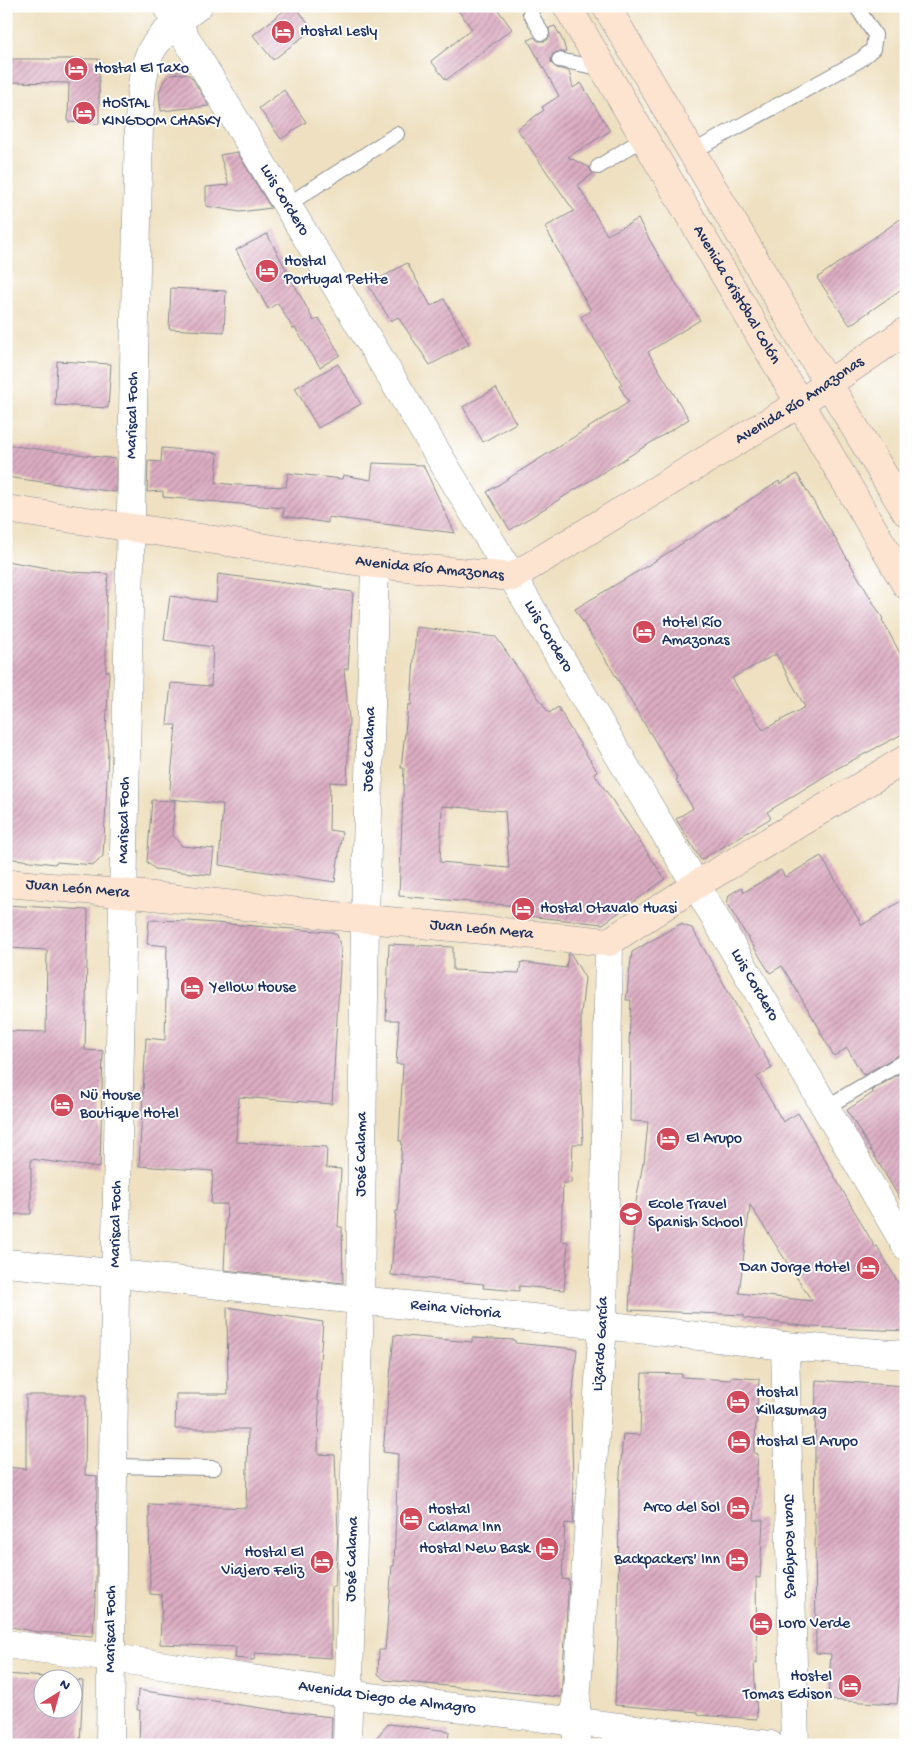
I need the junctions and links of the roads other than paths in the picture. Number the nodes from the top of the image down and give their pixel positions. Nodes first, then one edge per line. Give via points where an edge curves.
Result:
1 (535, 6) edge
2 (567, 6) edge
3 (606, 6) edge
4 (856, 6) edge
5 (180, 11) edge
6 (542, 33) dead end
7 (559, 60) dead end
8 (604, 69) junction
9 (397, 134) dead end
10 (644, 138) junction
11 (691, 151) junction
12 (598, 167) dead end
13 (287, 205) junction
14 (906, 332) edge
15 (828, 384) junction
16 (800, 404) junction
17 (6, 509) edge
18 (906, 512) edge
19 (132, 527) junction
20 (375, 564) junction
21 (512, 577) junction
22 (906, 585) edge
23 (906, 759) edge
24 (6, 883) edge
25 (696, 885) junction
26 (123, 893) junction
27 (365, 918) junction
28 (609, 942) junction
29 (906, 1060) edge
30 (826, 1108) junction
31 (906, 1246) edge
32 (6, 1263) edge
33 (115, 1274) junction
34 (360, 1300) junction
35 (603, 1325) junction
36 (785, 1346) junction
37 (906, 1355) edge
38 (114, 1466) junction
39 (214, 1468) dead end
40 (6, 1644) edge
41 (112, 1658) junction
42 (350, 1694) junction
43 (577, 1733) edge
44 (110, 1745) edge
45 (347, 1745) edge
46 (770, 1745) edge
47 (795, 1745) edge

1 - 6 lane via 530,13
2 - 8 street, Avenida Cristóbal Colón
3 - 11 street
4 - 11 lane via 874,36 873,49 860,60
5 - 13 street, Luis Cordero
5 - 19 street, Mariscal Foch via 151,51 141,86
7 - 8 lane
8 - 10 street, Avenida Cristóbal Colón
9 - 13 lane
10 - 12 lane
10 - 16 street, Avenida Cristóbal Colón
11 - 15 street
13 - 21 street, Luis Cordero
14 - 15 street, Avenida Río Amazonas
15 - 16 street, Avenida Río Amazonas
15 - 18 street
16 - 21 street, Avenida Río Amazonas
16 - 22 street, Avenida Cristóbal Colón
17 - 19 street, Avenida Río Amazonas
19 - 20 street, Avenida Río Amazonas
19 - 26 street, Mariscal Foch
20 - 21 street, Avenida Río Amazonas
20 - 27 street, José Calama
21 - 25 street, Luis Cordero
23 - 25 street
24 - 26 street, Juan León Mera
25 - 28 street
25 - 30 street, Luis Cordero
26 - 27 street, Juan León Mera
26 - 33 street, Mariscal Foch
27 - 28 street, Juan León Mera
27 - 34 street, José Calama
28 - 35 street, Lizardo García
29 - 30 lane
30 - 31 street, Luis Cordero
32 - 33 street, Reina Victoria
33 - 34 street, Reina Victoria
33 - 38 street, Mariscal Foch
34 - 35 street, Reina Victoria
34 - 42 street, José Calama
35 - 36 street, Reina Victoria
35 - 43 street, Lizardo García via 576,1703
36 - 37 street, Reina Victoria
36 - 47 street, Juan Rodríguez
38 - 39 lane
38 - 41 street, Mariscal Foch
40 - 41 street, Avenida Diego de Almagro
41 - 42 street, Avenida Diego de Almagro
41 - 44 street, Mariscal Foch
42 - 43 street, Avenida Diego de Almagro
42 - 45 street, José Calama
43 - 46 street, Avenida Diego de Almagro

